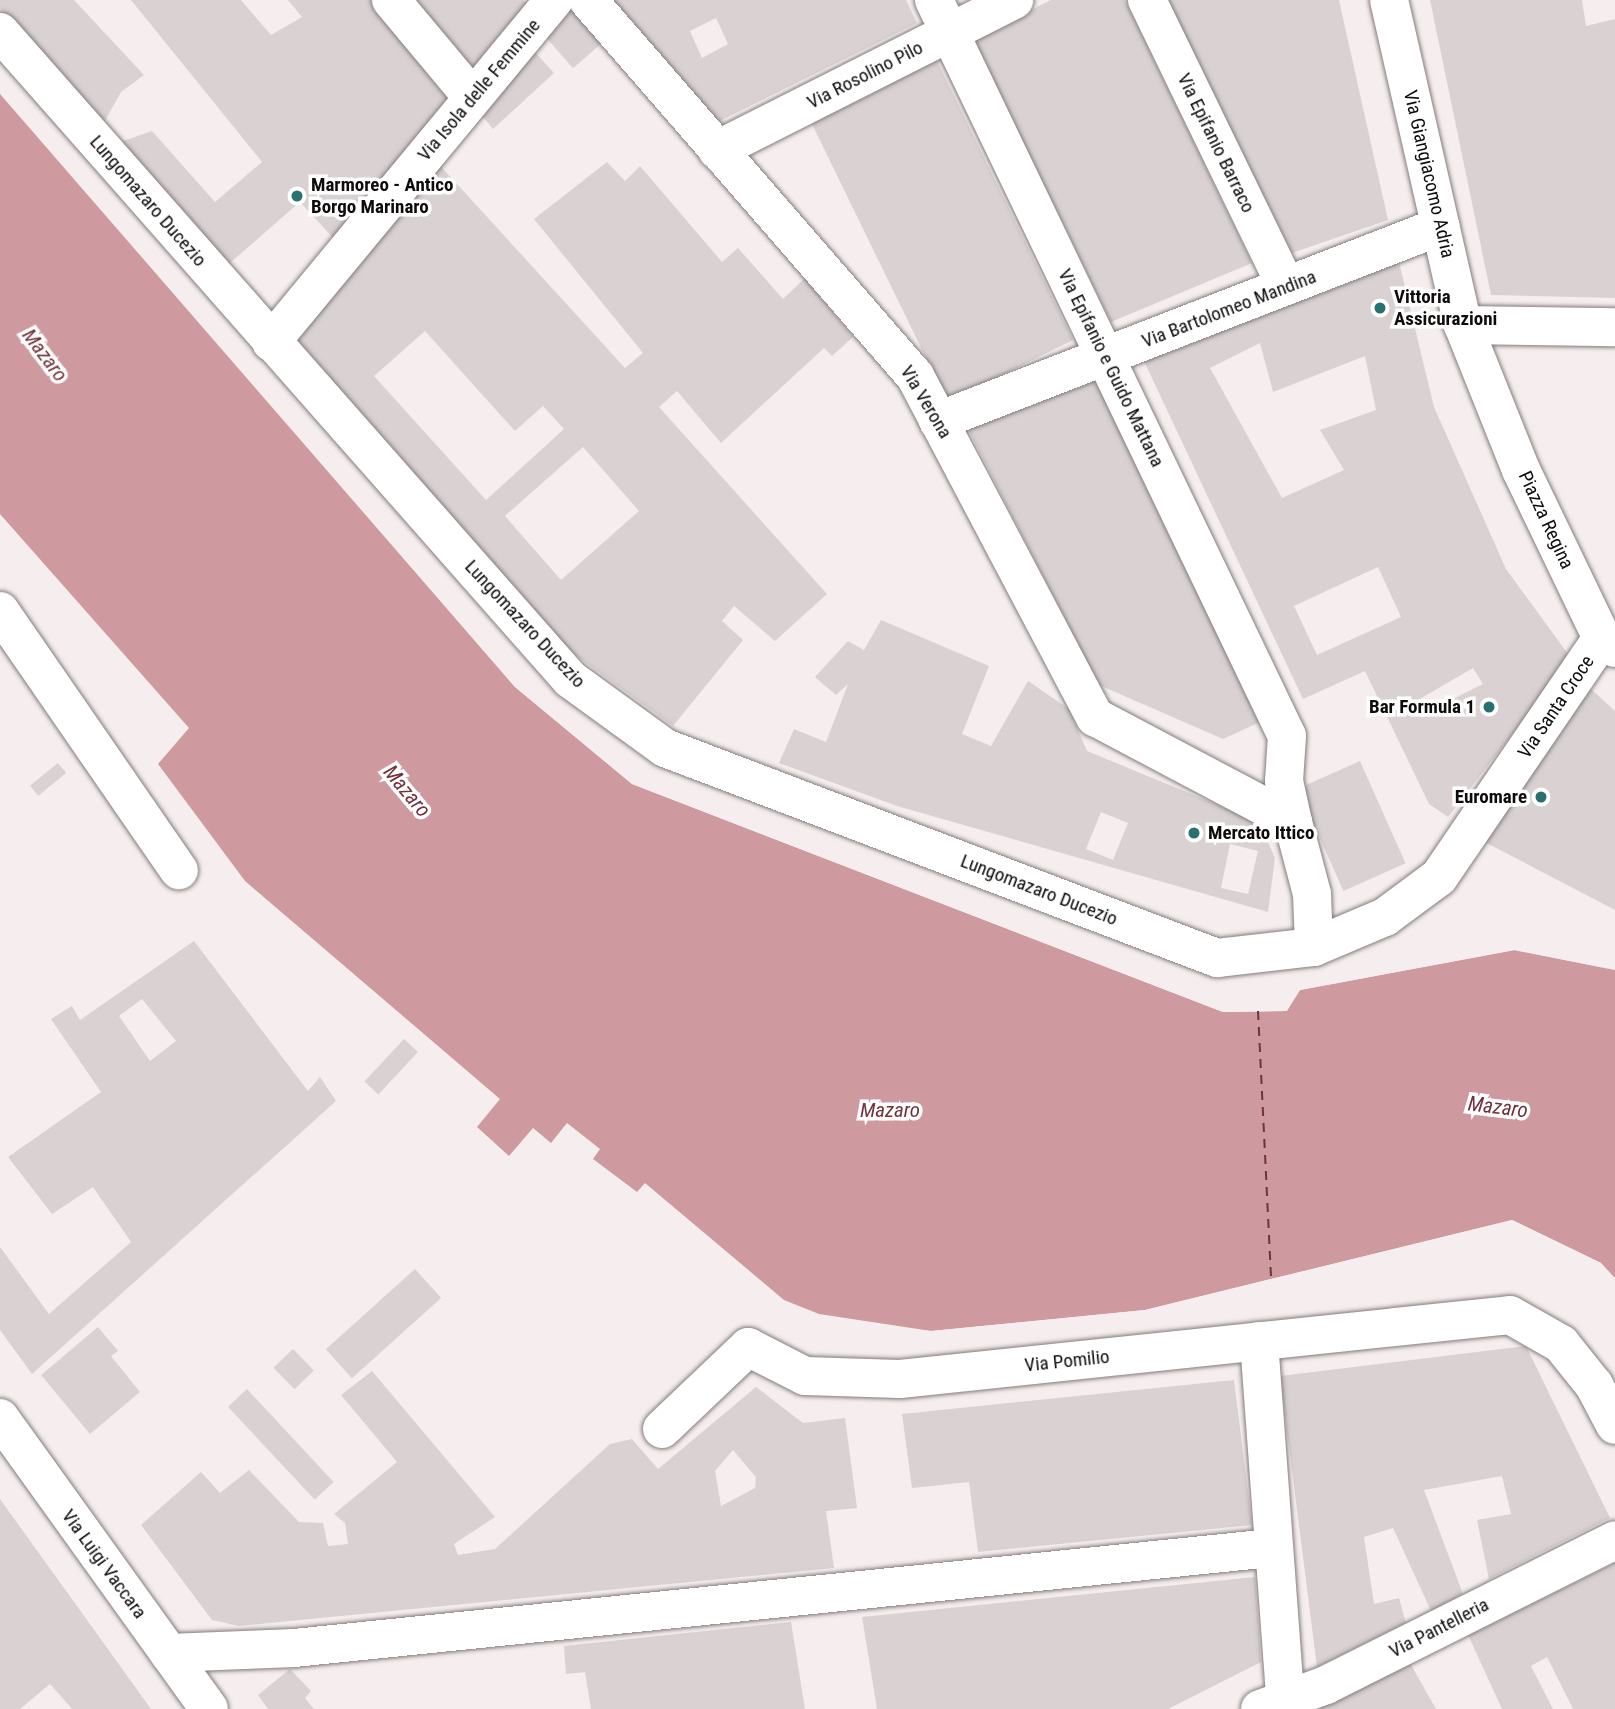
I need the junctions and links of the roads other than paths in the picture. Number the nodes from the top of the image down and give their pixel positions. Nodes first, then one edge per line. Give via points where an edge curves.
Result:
1 (391, 0) edge
2 (554, 0) edge
3 (588, 0) edge
4 (1014, 0) edge
5 (1147, 0) edge
6 (1389, 0) edge
7 (942, 16) edge
8 (0, 32) edge
9 (472, 97) junction
10 (717, 150) junction
11 (1441, 226) junction
12 (1286, 286) junction
13 (1463, 325) junction
14 (1615, 327) edge
15 (271, 342) junction
16 (1105, 356) junction
17 (1485, 387) joint
18 (938, 421) junction
19 (0, 611) edge
20 (1609, 643) edge
21 (1293, 822) junction
22 (1463, 846) joint
23 (178, 870) dead end
24 (1314, 947) junction
25 (1259, 1341) junction
26 (0, 1418) edge
27 (1615, 1425) edge
28 (662, 1429) dead end
29 (1615, 1540) edge
30 (1272, 1548) junction
31 (169, 1653) junction
32 (1276, 1706) edge
33 (209, 1709) edge

1 - 9 street
2 - 9 street, Via Isola delle Femmine
3 - 10 street, Via Verona
4 - 7 street, Via Rosolino Pilo
5 - 12 street, Via Epifanio Barraco
6 - 11 street, Via Giangiacomo Adria
7 - 10 street, Via Rosolino Pilo
7 - 16 street, Via Epifanio e Guido Mattana
8 - 15 street, Lungomazaro Ducezio
9 - 15 street, Via Isola delle Femmine
10 - 18 street, Via Verona via 915,376
11 - 12 street, Via Bartolomeo Mandina
11 - 13 street, Via Giangiacomo Adria
12 - 16 street, Via Bartolomeo Mandina
13 - 14 street
13 - 17 street, Via Giangiacomo Adria
15 - 24 street, Lungomazaro Ducezio via 570,678 664,748 1217,958
16 - 18 street, Via Bartolomeo Mandina
16 - 21 street, Via Epifanio e Guido Mattana via 1287,736 1284,781
17 - 20 street, Piazza Regina
18 - 21 street, Via Verona via 1095,717 1245,792
19 - 23 street
20 - 22 street, Via Santa Croce
21 - 24 street via 1312,894
22 - 24 street, Lungomazaro Ducezio via 1439,877 1385,917
25 - 27 street, Via Pomilio via 1510,1315 1561,1344 1594,1385
25 - 28 street, Via Pomilio via 900,1379 805,1376 748,1347
25 - 30 street
26 - 31 street, Via Luigi Vaccara
29 - 32 street, Via Pantelleria
30 - 31 street via 294,1648
30 - 32 street
31 - 33 street, Via Luigi Vaccara

